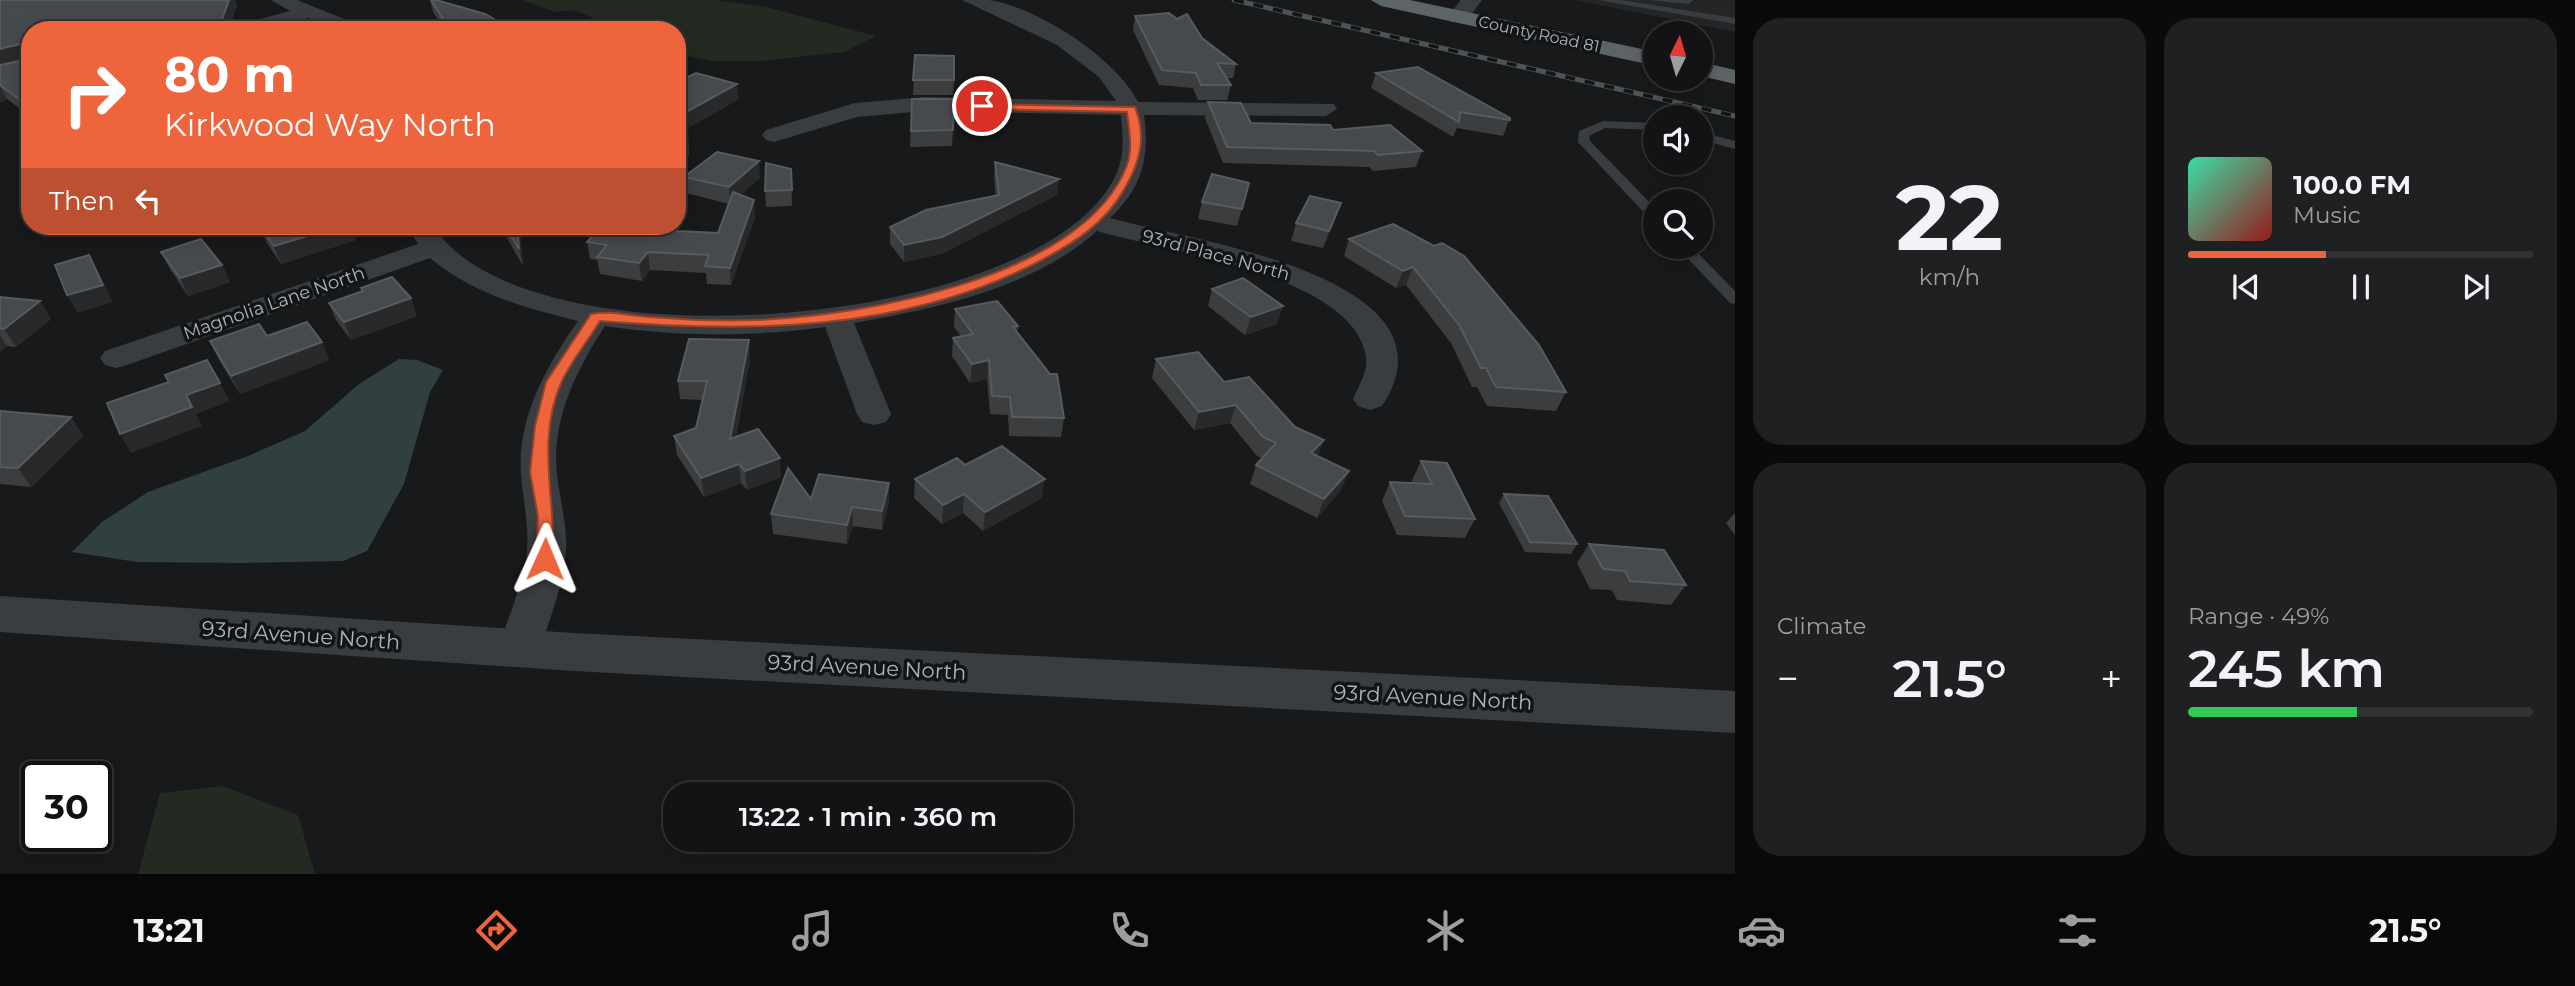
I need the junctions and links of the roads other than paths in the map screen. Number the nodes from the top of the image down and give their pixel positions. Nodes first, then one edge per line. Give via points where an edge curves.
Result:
1 (280, 0) edge
2 (971, 0) edge
3 (1381, 0) edge
4 (1603, 0) edge
5 (1437, 3) edge
6 (1466, 8) edge
7 (308, 12) junction
8 (1735, 20) edge
9 (275, 21) edge
10 (332, 21) edge
11 (1643, 43) edge
12 (1643, 56) edge
13 (1713, 58) edge
14 (1735, 63) edge
15 (1713, 72) edge
16 (1735, 77) edge
17 (1131, 109) junction
18 (1326, 109) dead end
19 (1643, 126) edge
20 (774, 135) dead end
21 (1713, 139) edge
22 (1735, 145) edge
23 (1643, 203) edge
24 (1094, 222) junction
25 (426, 237) edge
26 (1696, 259) edge
27 (1735, 300) edge
28 (596, 317) junction
29 (837, 318) junction
30 (116, 358) dead end
31 (1370, 399) dead end
32 (874, 414) dead end
33 (0, 614) edge
34 (519, 648) junction
35 (1735, 712) edge

1 - 7 street
2 - 17 street via 1034,24 1067,43 1111,79
3 - 5 highway, County Road 81
4 - 8 lane via 1724,13
5 - 6 highway, County Road 81
6 - 11 highway, County Road 81
6 - 12 highway, County Road 81
7 - 9 street
7 - 10 street
13 - 14 highway
15 - 16 highway
17 - 18 street
17 - 20 street via 890,106 855,110
17 - 24 street via 1136,141 1133,164 1115,198
19 - 23 lane via 1603,124 1583,134 1584,142
21 - 22 lane
24 - 29 street via 1015,268 960,290
24 - 31 street, 93rd Place North via 1258,263 1329,291 1356,310 1375,333 1382,370
25 - 28 street via 470,273 506,292
25 - 30 street, Magnolia Lane North
26 - 27 lane
28 - 29 street via 742,324
28 - 34 street via 554,382 543,426 538,472 546,517 545,559
29 - 32 street
33 - 34 street, 93rd Avenue North
34 - 35 street, 93rd Avenue North

